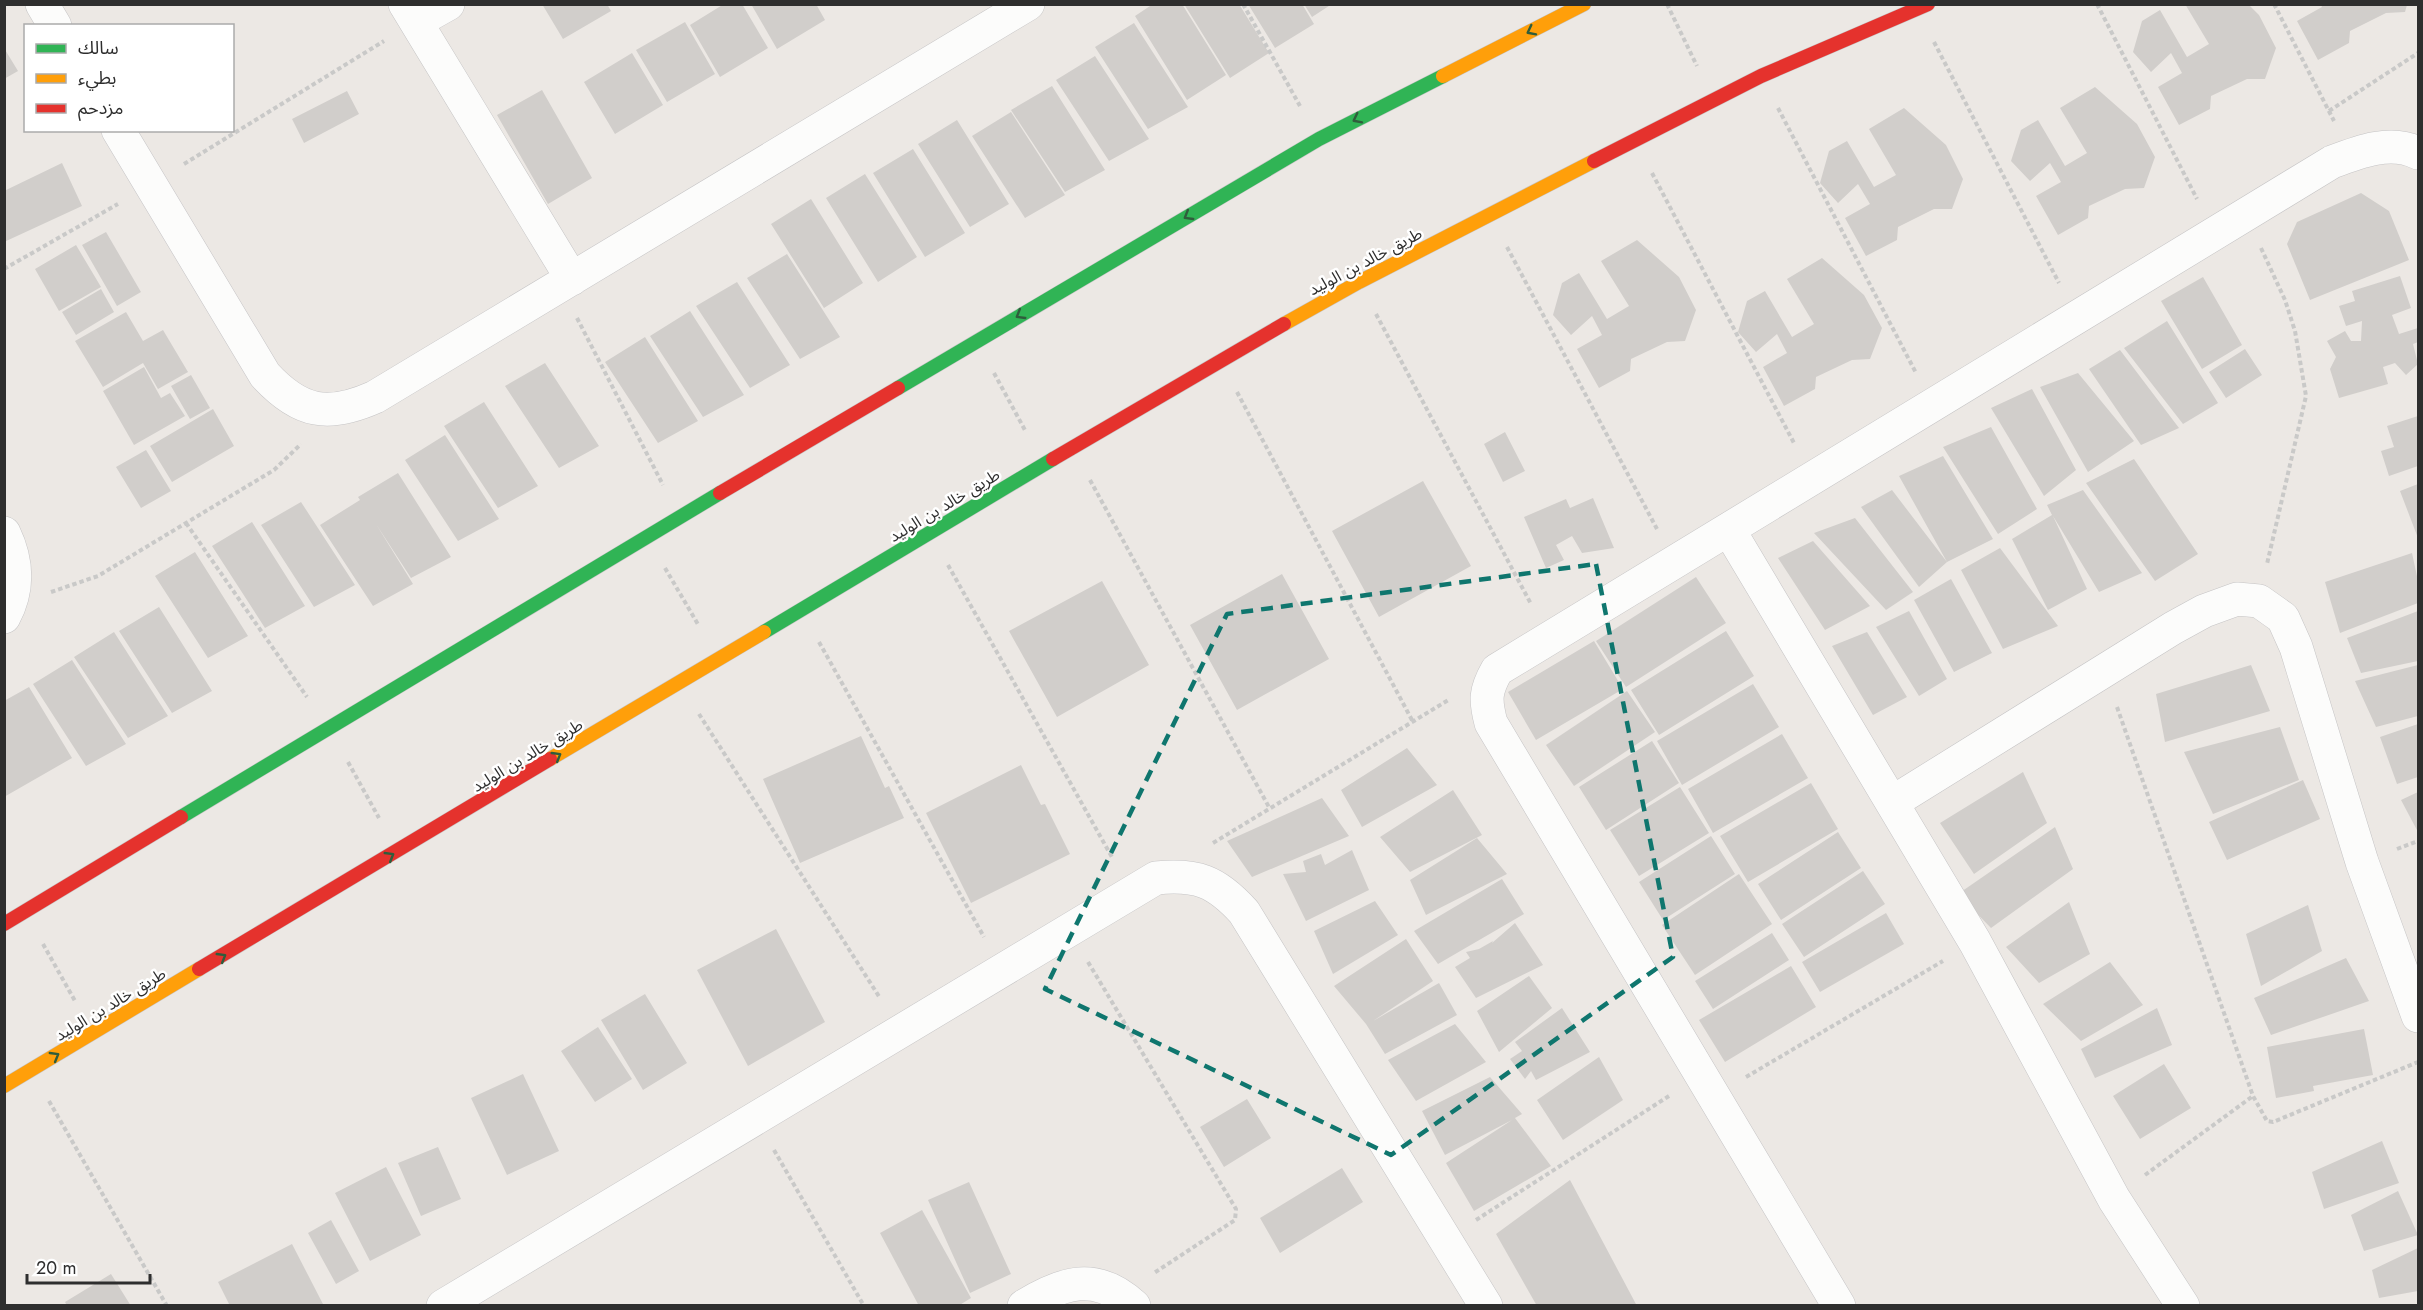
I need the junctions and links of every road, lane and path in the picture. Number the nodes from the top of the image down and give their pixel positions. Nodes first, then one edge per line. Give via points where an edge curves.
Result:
1 (42, 4) edge
2 (447, 4) edge
3 (1028, 4) edge
4 (1244, 4) edge
5 (1584, 4) edge
6 (1667, 4) edge
7 (2097, 4) edge
8 (2274, 4) edge
9 (1923, 7) edge
10 (411, 13) edge
11 (54, 24) edge
12 (2418, 53) edge
13 (1761, 75) junction
14 (1714, 100) junction
15 (2329, 111) junction
16 (234, 130) edge
17 (119, 132) edge
18 (231, 132) edge
19 (1319, 139) junction
20 (1635, 140) junction
21 (2418, 153) edge
22 (2351, 154) junction
23 (151, 185) junction
24 (1490, 215) junction
25 (2229, 225) junction
26 (4, 269) edge
27 (566, 282) junction
28 (1359, 282) junction
29 (2077, 317) junction
30 (976, 341) junction
31 (1220, 360) junction
32 (1933, 405) junction
33 (328, 410) junction
34 (1073, 447) junction
35 (1044, 465) junction
36 (1812, 479) junction
37 (680, 516) junction
38 (186, 523) junction
39 (1729, 530) junction
40 (930, 532) junction
41 (4, 533) edge
42 (646, 537) junction
43 (1675, 562) junction
44 (2259, 602) junction
45 (9, 609) edge
46 (801, 610) junction
47 (1549, 639) junction
48 (719, 659) junction
49 (1497, 670) junction
50 (2103, 670) junction
51 (680, 683) junction
52 (1413, 722) junction
53 (328, 728) junction
54 (1893, 802) junction
55 (1270, 809) junction
56 (398, 852) junction
57 (1144, 885) junction
58 (25, 912) junction
59 (4, 924) edge
60 (1069, 930) junction
61 (1975, 942) junction
62 (1002, 970) junction
63 (2418, 1016) edge
64 (901, 1030) junction
65 (93, 1034) junction
66 (2418, 1062) edge
67 (31, 1070) junction
68 (4, 1086) edge
69 (1708, 1086) junction
70 (2253, 1096) junction
71 (755, 1118) junction
72 (2114, 1199) junction
73 (1445, 1240) junction
74 (1128, 1300) edge
75 (167, 1305) edge
76 (443, 1305) edge
77 (864, 1305) edge
78 (1024, 1305) edge
79 (1486, 1305) edge
80 (1839, 1305) edge
81 (2184, 1305) edge

1 - 11 street
2 - 10 street
3 - 27 street
4 - 19 path
5 -> 19 street
6 - 14 path
7 - 25 path
8 - 15 path
9 - 13 street, طريق خالد بن الوليد
9 - 29 path
10 - 16 path
10 - 27 street
12 - 15 path
13 - 14 street, طريق خالد بن الوليد
13 - 32 path
14 - 20 street, طريق خالد بن الوليد
15 - 22 path
17 - 23 street
18 - 23 path
19 -> 30 street
20 - 24 street, طريق خالد بن الوليد
20 - 36 path
21 - 22 street via 2411,149 2370,148
22 - 25 street
23 - 26 path
23 - 33 street via 265,375 282,393 304,405
24 - 28 street, طريق خالد بن الوليد
24 - 43 path
25 - 29 street
25 - 44 path via 2266,256 2295,331 2306,396
27 - 33 street via 375,397 352,407
27 - 37 path
28 - 31 street, طريق خالد بن الوليد
28 - 47 path
29 - 32 street
30 - 35 path
30 - 37 street
31 - 34 street, طريق خالد بن الوليد
31 - 52 path
32 - 36 street
33 - 38 path via 274,470
34 - 35 street, طريق خالد بن الوليد
34 - 55 path
35 - 40 street, طريق خالد بن الوليد
36 - 39 street
37 - 42 street
38 - 45 path via 98,576
38 - 53 path
39 - 43 street
39 - 54 street
40 - 46 street, طريق خالد بن الوليد
40 - 57 path
41 - 45 street via 12,549 16,575
42 - 48 path
42 - 53 street
43 - 47 street
44 - 50 street via 2236,598 2204,611
44 - 63 street via 2283,618 2296,647 2362,862
46 - 48 street, طريق خالد بن الوليد
46 - 62 path
47 - 49 street
48 - 51 street, طريق خالد بن الوليد
49 - 52 path
49 - 69 street via 1488,686 1486,705 1491,723
50 - 54 street
50 - 70 path
56 -> 51 street, طريق خالد بن الوليد
51 - 64 path
52 - 55 path
53 - 56 path
53 - 58 street
54 - 61 street
55 - 57 path
65 -> 56 street, طريق خالد بن الوليد
57 - 60 street
57 - 73 street via 1181,876 1206,881 1227,893 1244,912
58 - 59 street
58 - 65 path
60 - 62 street
60 - 74 path via 1236,1209 1235,1220
61 - 69 path
61 - 72 street
62 - 64 street
64 - 71 street
67 -> 65 street, طريق خالد بن الوليد
66 - 70 path via 2273,1122 2264,1118
67 - 68 street, طريق خالد بن الوليد
67 - 75 path
69 - 73 path
69 - 80 street
70 - 72 path
71 - 76 street
71 - 77 path
72 - 81 street
73 - 79 street
74 - 78 street via 1099,1285 1074,1283 1050,1290

